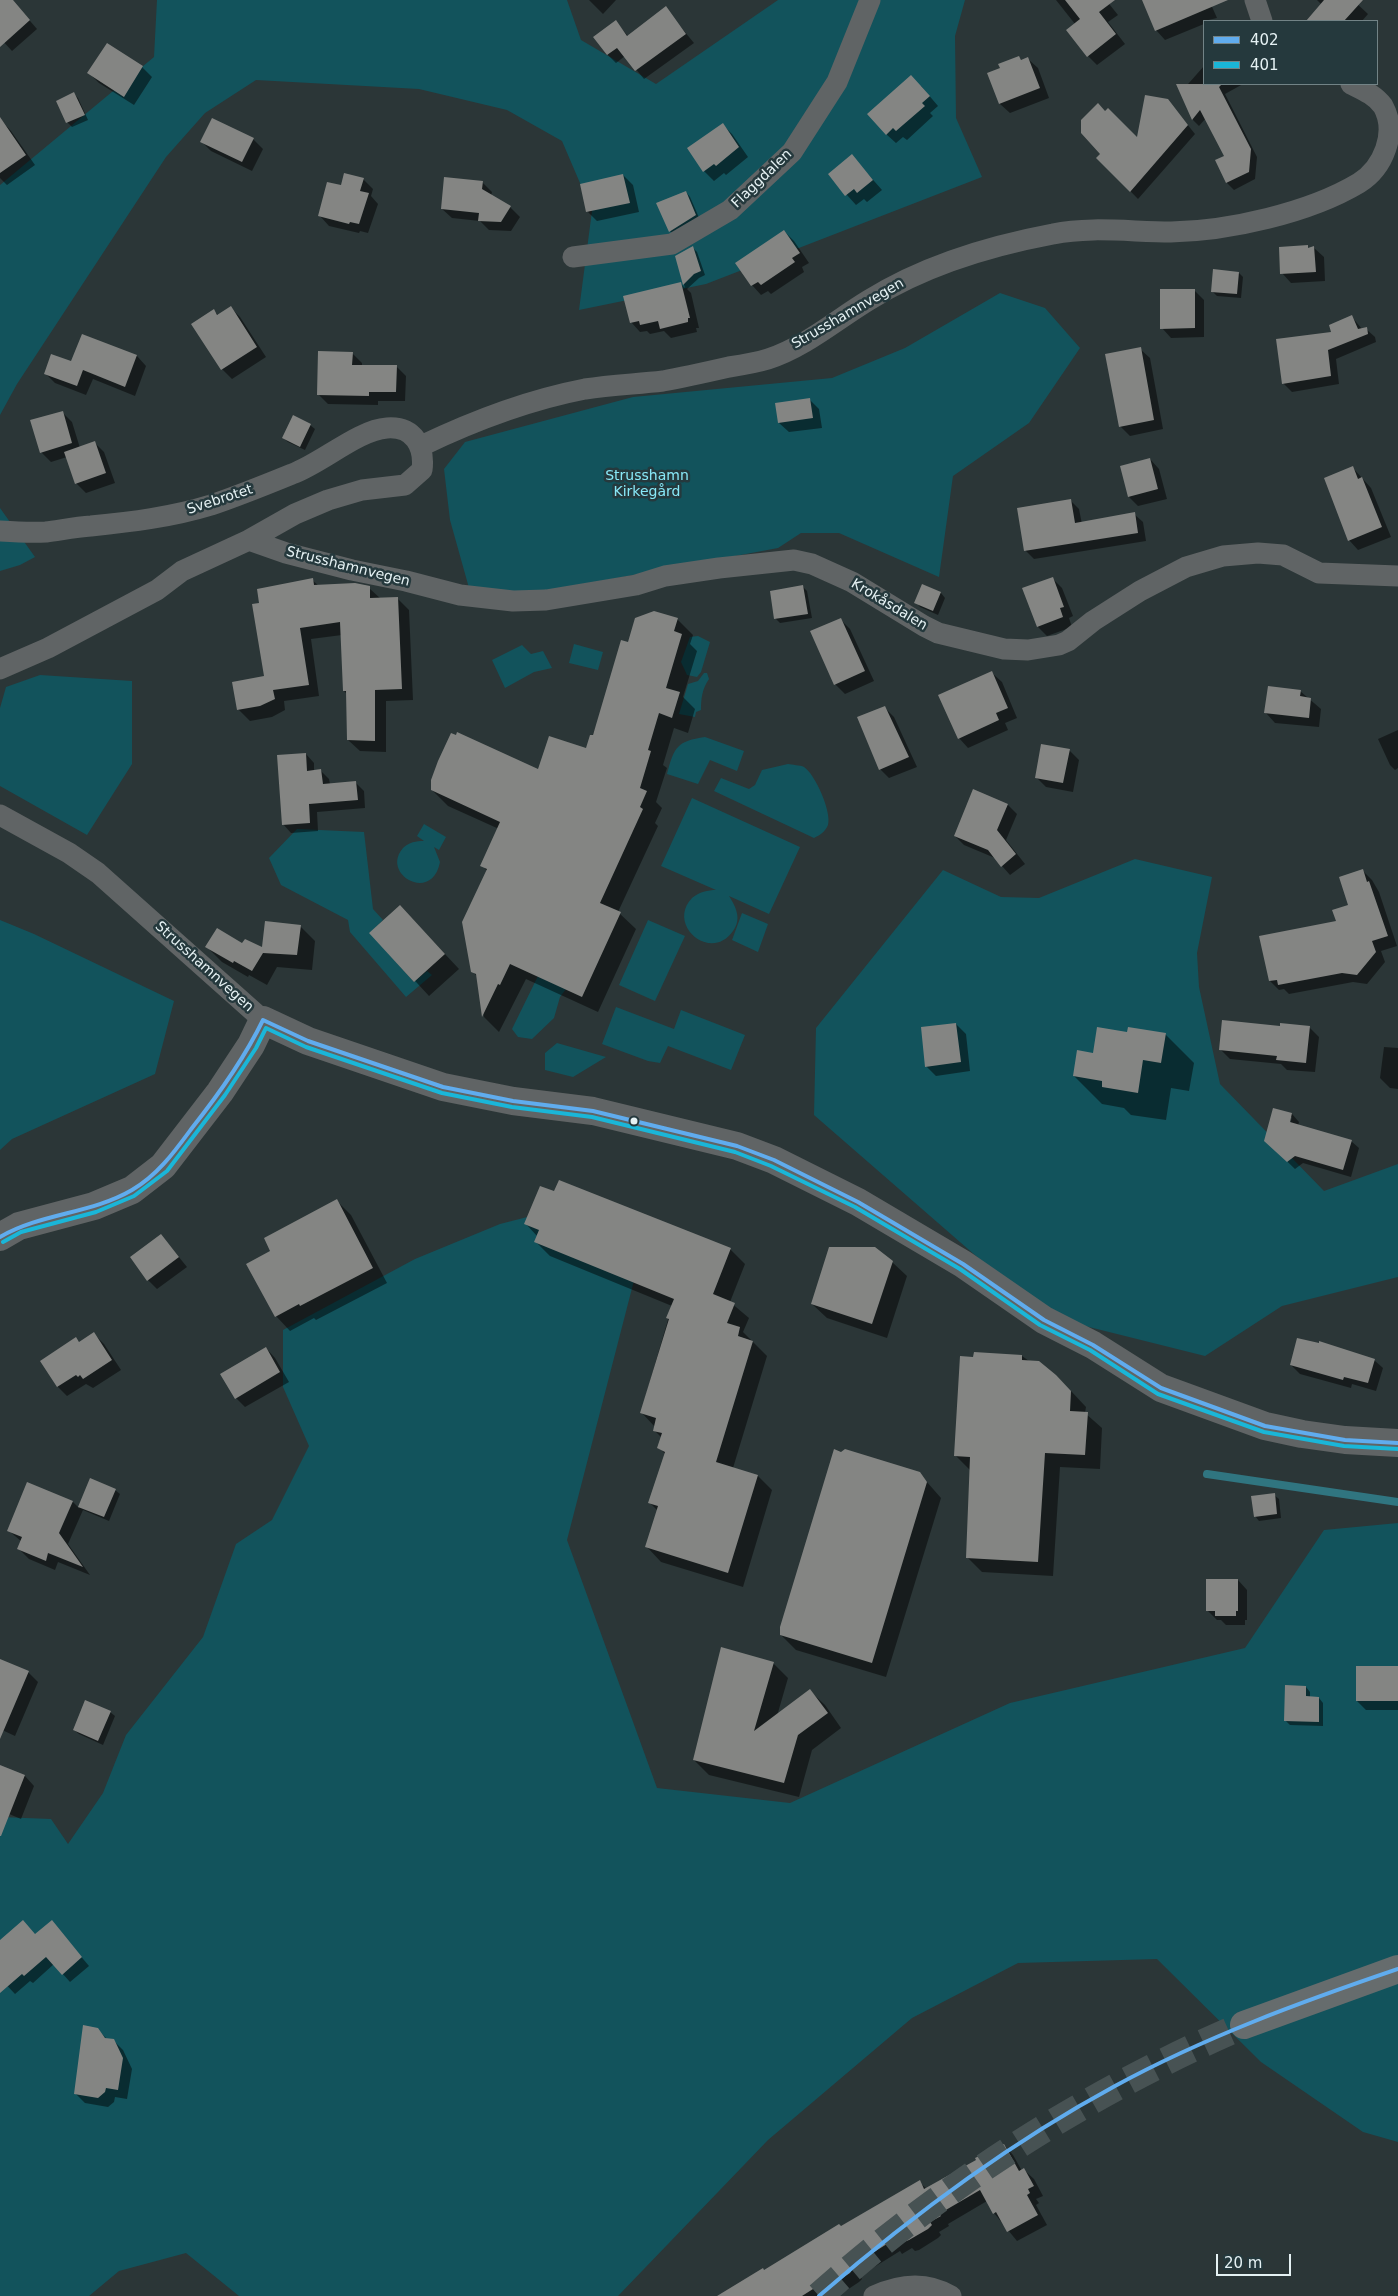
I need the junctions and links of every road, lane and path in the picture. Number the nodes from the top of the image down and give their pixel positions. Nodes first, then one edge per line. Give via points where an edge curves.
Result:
1 (870, 0) edge
2 (1255, 0) edge
3 (1262, 20) edge
4 (1353, 85) edge
5 (573, 257) dead end
6 (421, 446) junction
7 (0, 532) edge
8 (249, 540) junction
9 (1398, 576) edge
10 (447, 591) joint
11 (0, 669) edge
12 (0, 815) edge
13 (263, 1020) junction
14 (0, 1237) edge
15 (1398, 1443) edge
16 (1398, 1969) edge
17 (1244, 2026) tunnel mouth
18 (874, 2296) edge
19 (951, 2296) edge

1 - 5 street, Flaggdalen via 837,82 792,152 730,210 672,244
2 - 3 street
4 - 6 street, Strusshamnvegen via 1371,94 1383,106 1390,129 1387,150 1378,168 1369,176 1312,204 1233,227 1172,232 1068,231 951,260 870,299 818,335 768,359 664,380 560,394 480,419
6 - 7 street, Svebrotet via 414,436 402,430 389,427 374,430 302,471 210,505 136,521 43,532
6 - 8 street via 422,470 405,484 362,490 328,500
8 - 10 street, Strusshamnvegen via 320,563
8 - 11 street via 182,571 157,590 48,648
9 - 10 street, Krokåsdalen via 1319,573 1283,555 1223,556 1186,567 1140,591 1064,643 1028,650 1004,649 938,633 852,582 812,564 794,560 665,576 636,585 546,600 512,601
12 - 13 street, Strusshamnvegen via 98,873
13 - 14 street via 251,1045 220,1092 163,1166 132,1190 94,1206 19,1226
13 - 15 street, Strusshamnvegen via 308,1041 443,1087 512,1101 593,1110 737,1146 774,1160 858,1202 963,1264 1044,1320 1161,1388 1265,1426 1302,1434
16 - 17 main road
18 - 19 street via 915,2285 940,2290

